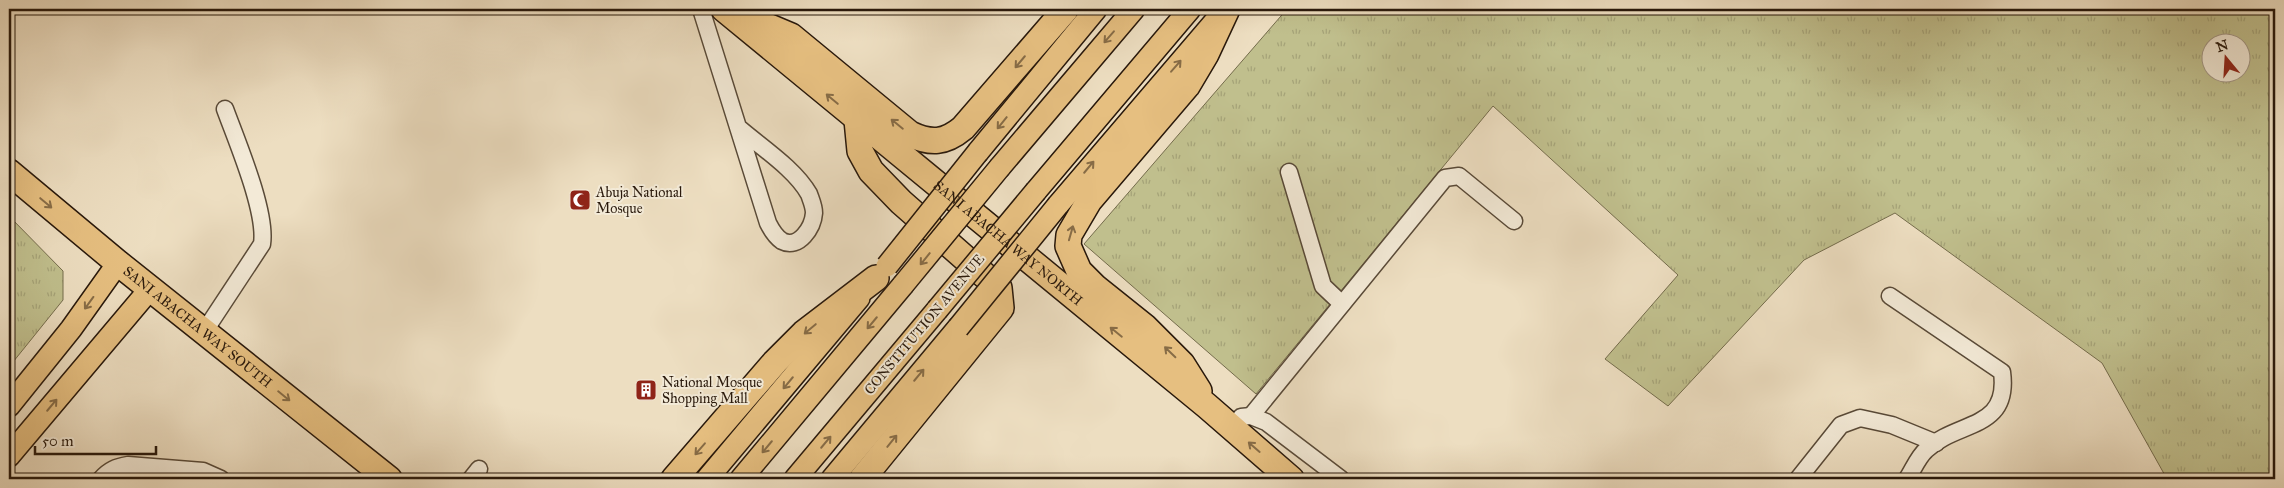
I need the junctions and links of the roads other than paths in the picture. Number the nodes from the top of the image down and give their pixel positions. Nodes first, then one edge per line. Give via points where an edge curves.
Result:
1 (701, 9) edge
2 (724, 9) edge
3 (1096, 9) edge
4 (1134, 9) edge
5 (1190, 9) edge
6 (1226, 9) edge
7 (1058, 17) edge
8 (225, 109) dead end
9 (858, 120) junction
10 (739, 128) junction
11 (9, 172) edge
12 (1288, 172) dead end
13 (1514, 221) dead end
14 (118, 263) junction
15 (882, 272) junction
16 (150, 289) junction
17 (1890, 296) dead end
18 (1342, 304) junction
19 (204, 332) junction
20 (9, 406) edge
21 (1215, 413) junction
22 (1251, 416) junction
23 (1936, 443) junction
24 (9, 456) edge
25 (360, 456) junction
26 (101, 479) edge
27 (221, 479) edge
28 (374, 479) edge
29 (388, 479) edge
30 (674, 479) edge
31 (707, 479) edge
32 (740, 479) edge
33 (794, 479) edge
34 (832, 479) edge
35 (862, 479) edge
36 (1291, 479) edge
37 (1341, 479) edge
38 (1798, 479) edge
39 (1907, 479) edge

1 - 10 lane
7 -> 2 highway via 963,128 938,142 910,134 790,36
9 -> 2 highway, SANI ABACHA WAY NORTH
3 -> 15 main road, bridge
4 -> 32 main road, bridge
33 -> 5 main road, CONSTITUTION AVENUE, bridge
21 -> 6 highway via 1182,364 1145,327 1086,278 1075,265 1068,246 1073,224 1089,201 1187,86
34 -> 6 main road, CONSTITUTION AVENUE, bridge via 1058,204
8 - 19 lane via 261,213 263,234 258,249
21 -> 9 highway, SANI ABACHA WAY NORTH
35 -> 9 highway via 1001,308 1002,301 999,288 870,171 860,151
10 - 10 lane via 768,223 782,241 799,241 807,232 814,213 809,194 793,174
11 -> 14 highway, SANI ABACHA WAY SOUTH
12 - 18 lane via 1323,286
13 - 18 lane via 1459,176 1445,178
14 - 16 highway, SANI ABACHA WAY SOUTH
14 -> 20 main road via 71,329
15 -> 30 highway via 804,333
15 -> 31 main road
16 - 19 highway, SANI ABACHA WAY SOUTH
24 -> 16 main road
17 - 23 lane via 2002,372 2004,389 1992,413
18 - 22 lane
19 -> 25 highway, SANI ABACHA WAY SOUTH
21 - 22 lane
36 -> 21 highway, SANI ABACHA WAY NORTH
22 - 37 lane via 1281,432
23 - 38 lane via 1860,418 1841,425
23 - 39 lane via 1925,450
25 - 28 highway
25 - 29 highway, SANI ABACHA WAY SOUTH
26 - 27 lane via 107,472 128,465 203,471

